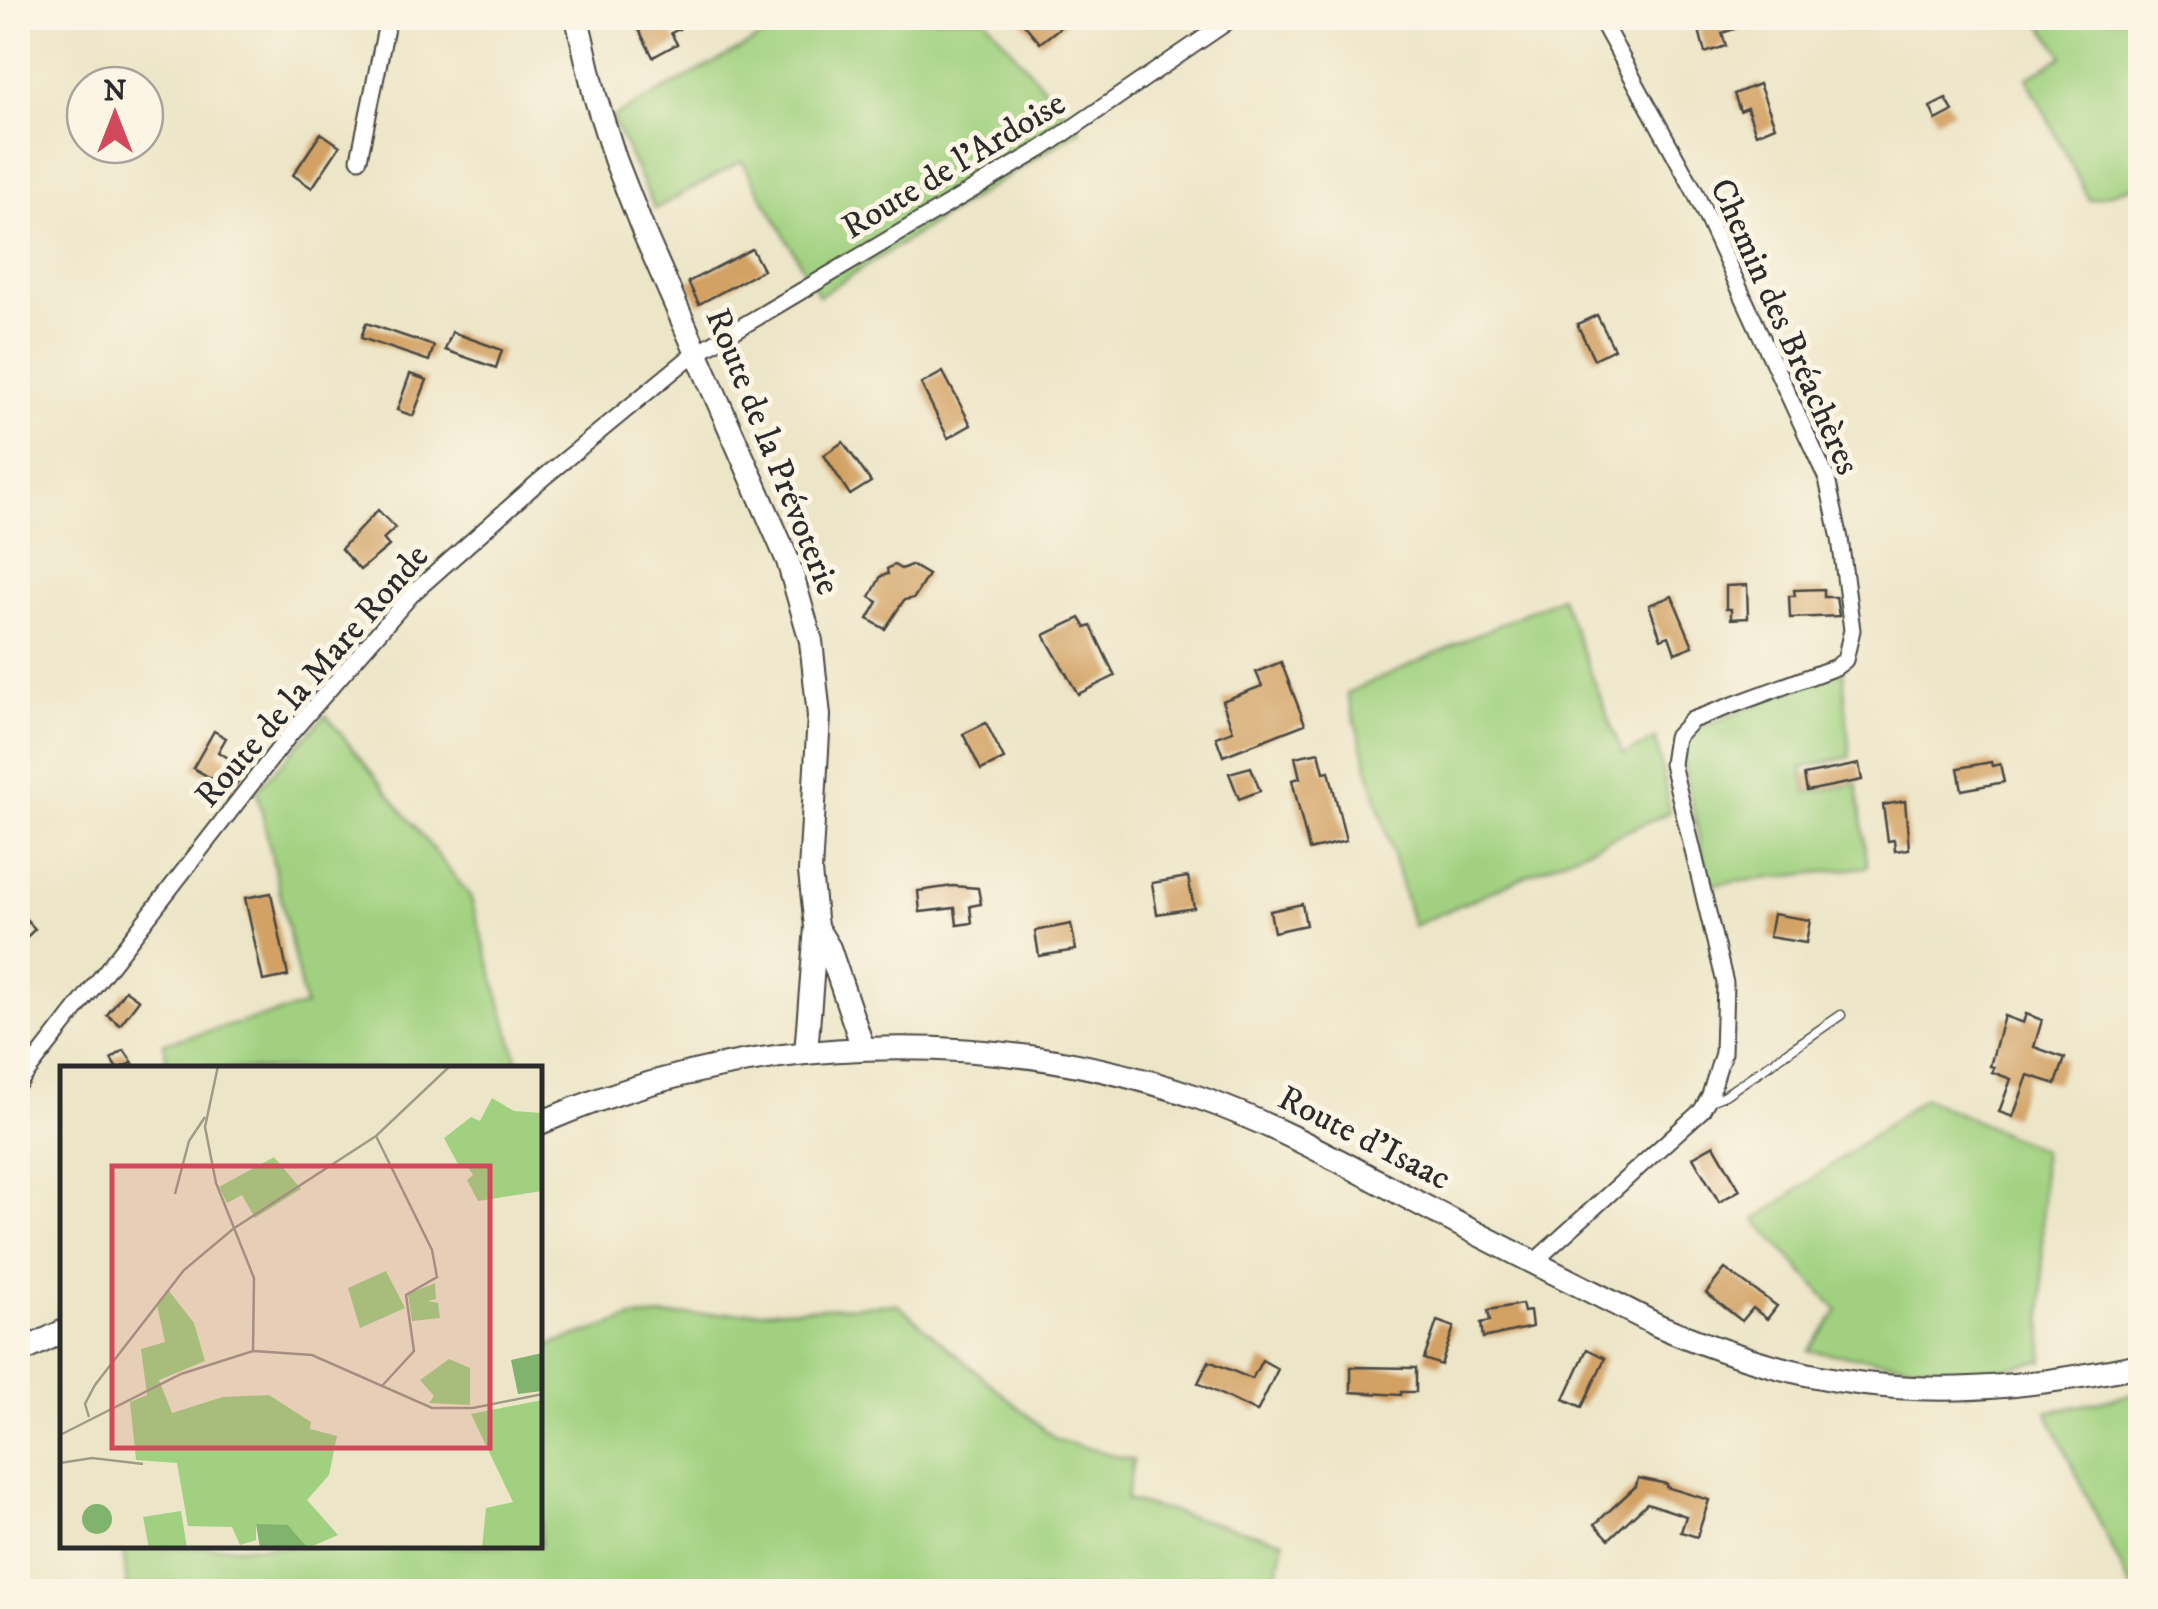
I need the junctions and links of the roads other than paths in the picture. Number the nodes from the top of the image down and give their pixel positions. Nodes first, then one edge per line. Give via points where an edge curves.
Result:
1 (388, 18) edge
2 (577, 18) edge
3 (1233, 18) edge
4 (1600, 18) edge
5 (360, 158) dead end
6 (698, 353) junction
7 (816, 927) junction
8 (1840, 1015) dead end
9 (863, 1048) junction
10 (806, 1052) junction
11 (18, 1084) edge
12 (1706, 1103) junction
13 (542, 1122) edge
14 (1534, 1262) junction
15 (60, 1333) edge
16 (18, 1353) edge
17 (2140, 1366) edge

1 - 5 street
2 - 6 street, Route de la Prévoterie via 615,159
3 - 6 street, Route de l'Ardoise via 1042,148
4 - 12 street, Chemin des Bréachères via 1694,190 1826,479 1852,630 1845,660 1836,667 1692,720 1676,737 1672,764 1725,983 1724,1053
6 - 7 street, Route de la Prévoterie via 788,561 811,641 819,716 810,872
6 - 11 street, Route de la Mare Ronde via 412,594 291,733
7 - 9 street, Route de la Prévoterie
7 - 10 street, Route de la Prévoterie
8 - 12 lane
9 - 10 street, Route d'Isaac
9 - 14 street, Route d'Isaac via 989,1052 1142,1079 1255,1120
10 - 13 street, Route d'Isaac via 656,1081
12 - 14 street, Chemin des Bréachères
14 - 17 street, Route d'Isaac via 1714,1349 1826,1379 1931,1391 2059,1382
15 - 16 street

